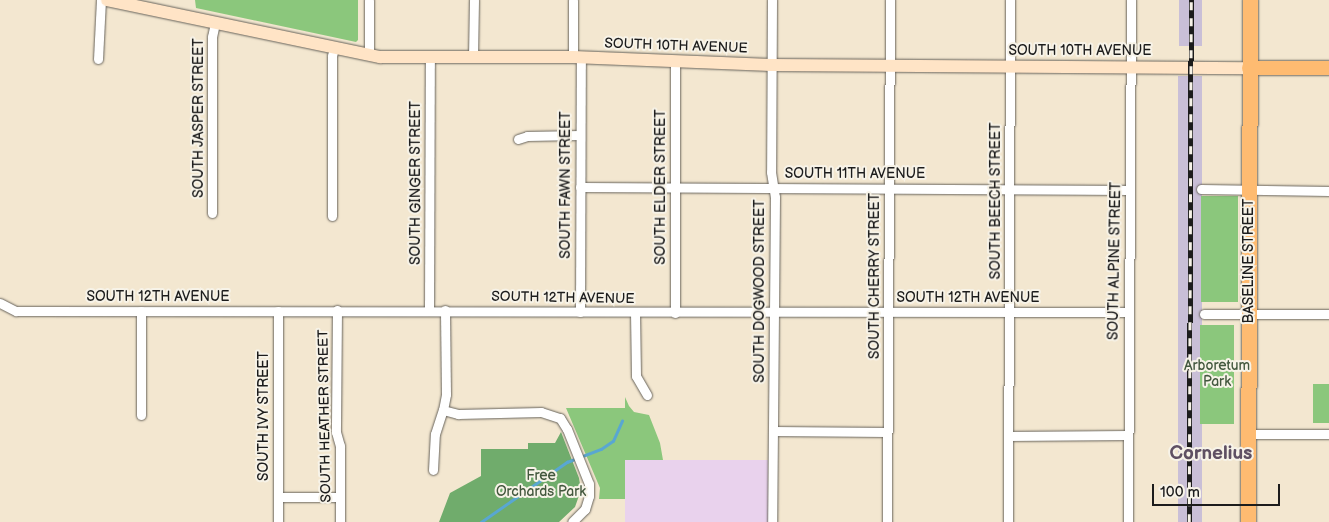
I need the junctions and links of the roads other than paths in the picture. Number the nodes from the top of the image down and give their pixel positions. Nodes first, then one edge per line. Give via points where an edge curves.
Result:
1 (101, 0) edge
2 (107, 0) edge
3 (369, 0) edge
4 (474, 0) edge
5 (573, 0) edge
6 (772, 0) edge
7 (890, 0) edge
8 (1010, 0) edge
9 (1131, 0) edge
10 (1250, 0) edge
11 (215, 23) junction
12 (334, 48) junction
13 (369, 54) junction
14 (430, 57) junction
15 (473, 57) junction
16 (577, 57) junction
17 (98, 59) dead end
18 (675, 61) junction
19 (771, 65) junction
20 (890, 66) junction
21 (1010, 66) junction
22 (1130, 67) junction
23 (1249, 68) junction
24 (1329, 68) edge
25 (579, 135) junction
26 (518, 139) dead end
27 (580, 187) junction
28 (674, 187) junction
29 (774, 188) junction
30 (890, 188) junction
31 (1010, 189) junction
32 (1200, 189) dead end
33 (1250, 189) junction
34 (1130, 190) junction
35 (1329, 191) edge
36 (212, 213) dead end
37 (332, 216) dead end
38 (0, 303) edge
39 (337, 310) junction
40 (429, 310) junction
41 (445, 310) junction
42 (142, 311) junction
43 (278, 311) junction
44 (580, 312) junction
45 (635, 312) junction
46 (774, 312) junction
47 (889, 312) junction
48 (1010, 312) junction
49 (1128, 312) junction
50 (675, 313) junction
51 (1204, 314) dead end
52 (1249, 314) junction
53 (1329, 314) edge
54 (647, 396) dead end
55 (443, 410) junction
56 (141, 415) dead end
57 (773, 431) junction
58 (887, 432) junction
59 (1248, 434) junction
60 (1329, 434) edge
61 (1128, 435) junction
62 (1008, 436) junction
63 (432, 470) dead end
64 (278, 497) junction
65 (340, 498) junction
66 (278, 522) edge
67 (340, 522) edge
68 (572, 522) edge
69 (772, 522) edge
70 (888, 522) edge
71 (1008, 522) edge
72 (1128, 522) edge
73 (1248, 522) edge

1 - 17 street
2 - 11 main road, SOUTH 10TH AVENUE
3 - 13 street
4 - 15 street
5 - 16 street, SOUTH FAWN STREET
6 - 19 street, SOUTH DOGWOOD STREET
7 - 20 street, SOUTH CHERRY STREET
8 - 21 street, SOUTH BEECH STREET
9 - 22 street, SOUTH ALPINE STREET
10 - 23 highway, BASELINE STREET
11 - 12 main road, SOUTH 10TH AVENUE
11 - 36 street, SOUTH JASPER STREET via 212,36
12 - 13 main road, SOUTH 10TH AVENUE
12 - 37 street
13 - 14 main road, SOUTH 10TH AVENUE
14 - 15 main road, SOUTH 10TH AVENUE
14 - 40 street, SOUTH GINGER STREET
15 - 16 main road, SOUTH 10TH AVENUE
16 - 18 main road, SOUTH 10TH AVENUE
16 - 25 street, SOUTH FAWN STREET
18 - 19 main road, SOUTH 10TH AVENUE
18 - 28 street, SOUTH ELDER STREET
19 - 20 main road, SOUTH 10TH AVENUE
19 - 29 street, SOUTH DOGWOOD STREET via 771,172
20 - 21 main road, SOUTH 10TH AVENUE
20 - 30 street, SOUTH CHERRY STREET
21 - 22 main road, SOUTH 10TH AVENUE
21 - 31 street, SOUTH BEECH STREET
22 - 23 main road, SOUTH 10TH AVENUE
22 - 34 street, SOUTH ALPINE STREET
23 - 24 main road
23 - 33 highway, BASELINE STREET
25 - 26 street via 538,135
25 - 27 street, SOUTH FAWN STREET
27 - 28 street, SOUTH 11TH AVENUE
27 - 44 street, SOUTH FAWN STREET
28 - 29 street, SOUTH 11TH AVENUE
28 - 50 street, SOUTH ELDER STREET
29 - 30 street, SOUTH 11TH AVENUE
29 - 46 street, SOUTH DOGWOOD STREET
30 - 31 street, SOUTH 11TH AVENUE
30 - 47 street, SOUTH CHERRY STREET
31 - 34 street, SOUTH 11TH AVENUE
31 - 48 street, SOUTH BEECH STREET
32 - 33 street
33 - 35 street
33 - 52 highway, BASELINE STREET
34 - 49 street, SOUTH ALPINE STREET
38 - 42 street, SOUTH 12TH AVENUE via 16,311
39 - 40 street, SOUTH 12TH AVENUE
39 - 43 street, SOUTH 12TH AVENUE
39 - 65 street, SOUTH HEATHER STREET via 336,432 340,446
40 - 41 street, SOUTH 12TH AVENUE
41 - 44 street, SOUTH 12TH AVENUE
41 - 55 street via 446,394
42 - 43 street, SOUTH 12TH AVENUE
42 - 56 street
43 - 64 street, SOUTH IVY STREET
44 - 45 street, SOUTH 12TH AVENUE
45 - 50 street, SOUTH 12TH AVENUE
45 - 54 street via 636,376
46 - 47 street, SOUTH 12TH AVENUE
46 - 50 street, SOUTH 12TH AVENUE
46 - 57 street, SOUTH DOGWOOD STREET
47 - 48 street, SOUTH 12TH AVENUE
47 - 58 street, SOUTH CHERRY STREET
48 - 49 street, SOUTH 12TH AVENUE
48 - 62 street, SOUTH BEECH STREET
49 - 61 street, SOUTH ALPINE STREET
51 - 52 street
52 - 53 street
52 - 59 highway, BASELINE STREET
55 - 63 street via 435,434
55 - 68 street via 458,414 541,412 555,415 564,423 589,484 584,509
57 - 58 street
57 - 69 street, SOUTH DOGWOOD STREET
58 - 70 street, SOUTH CHERRY STREET
59 - 60 street
59 - 73 highway, BASELINE STREET
61 - 62 street
61 - 72 street, SOUTH ALPINE STREET
62 - 71 street, SOUTH BEECH STREET
64 - 65 street
64 - 66 street, SOUTH IVY STREET
65 - 67 street, SOUTH HEATHER STREET

